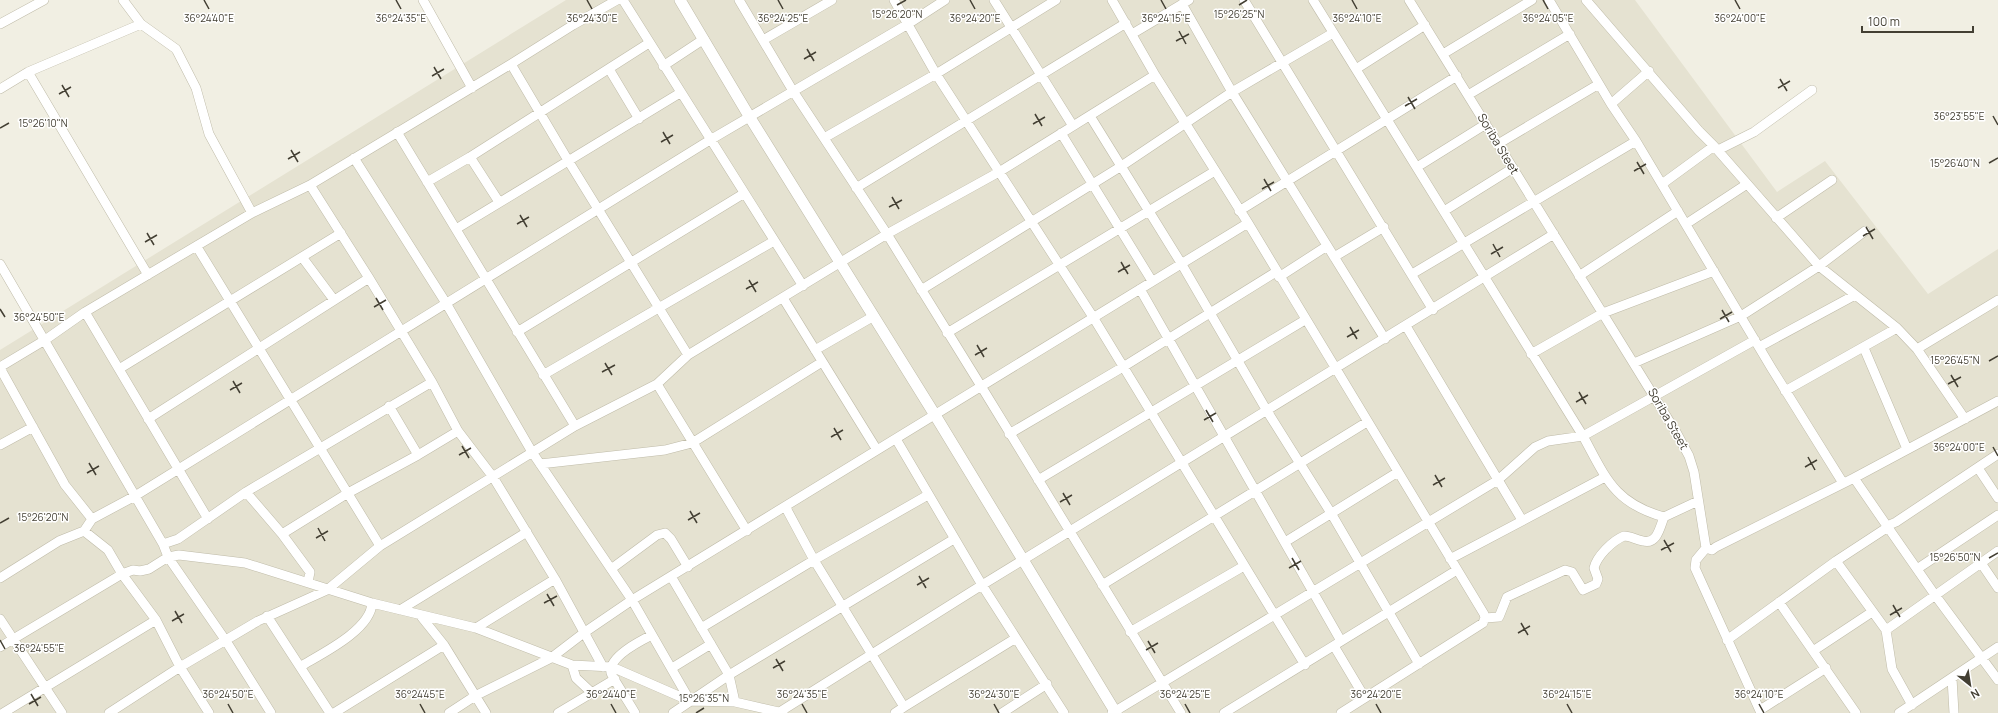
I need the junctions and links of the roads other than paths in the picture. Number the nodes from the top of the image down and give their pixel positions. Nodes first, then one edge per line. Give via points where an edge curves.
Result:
1 (44, 0) edge
2 (123, 0) edge
3 (423, 0) edge
4 (617, 0) edge
5 (623, 0) edge
6 (680, 0) edge
7 (739, 0) edge
8 (832, 0) edge
9 (894, 0) edge
10 (945, 0) edge
11 (994, 0) edge
12 (1056, 0) edge
13 (1112, 0) edge
14 (1244, 0) edge
15 (1532, 0) edge
16 (1549, 0) edge
17 (1586, 0) edge
18 (1316, 1) edge
19 (1411, 1) edge
20 (1186, 2) edge
21 (1126, 23) junction
22 (0, 24) edge
23 (141, 24) junction
24 (908, 24) junction
25 (1425, 25) junction
26 (1012, 27) junction
27 (1333, 33) junction
28 (1132, 34) junction
29 (1570, 34) junction
30 (704, 39) junction
31 (763, 40) junction
32 (649, 43) junction
33 (1443, 54) junction
34 (1282, 63) junction
35 (511, 64) junction
36 (663, 66) junction
37 (609, 69) junction
38 (1356, 69) junction
39 (1649, 71) junction
40 (28, 72) junction
41 (936, 74) junction
42 (1042, 75) junction
43 (1155, 75) junction
44 (1457, 76) junction
45 (1599, 84) junction
46 (472, 88) junction
47 (0, 89) edge
48 (792, 90) junction
49 (1812, 90) dead end
50 (1232, 92) junction
51 (680, 93) junction
52 (1468, 95) junction
53 (1611, 104) junction
54 (539, 113) junction
55 (749, 116) junction
56 (1090, 116) junction
57 (638, 119) junction
58 (1388, 119) junction
59 (968, 121) junction
60 (1185, 122) junction
61 (1486, 124) junction
62 (1073, 126) junction
63 (397, 132) junction
64 (1061, 133) junction
65 (824, 138) junction
66 (710, 140) junction
67 (1636, 141) junction
68 (1498, 144) junction
69 (1716, 148) junction
70 (1336, 151) junction
71 (470, 157) junction
72 (354, 158) junction
73 (569, 162) junction
74 (1120, 167) junction
75 (1417, 167) junction
76 (1513, 168) junction
77 (1215, 171) junction
78 (999, 172) junction
79 (1832, 180) dead end
80 (1287, 181) junction
81 (427, 182) junction
82 (1662, 184) junction
83 (1747, 184) junction
84 (310, 185) junction
85 (1091, 185) junction
86 (856, 188) junction
87 (743, 194) junction
88 (499, 202) junction
89 (1534, 202) junction
90 (598, 209) junction
91 (1239, 211) junction
92 (1444, 211) junction
93 (1678, 211) junction
94 (1148, 212) junction
95 (252, 213) junction
96 (1776, 218) junction
97 (1032, 222) junction
98 (1248, 223) junction
99 (1686, 224) junction
100 (1384, 227) junction
101 (456, 229) junction
102 (1119, 230) junction
103 (1865, 231) dead end
104 (341, 233) junction
105 (886, 234) junction
106 (1554, 234) junction
107 (774, 242) junction
108 (1464, 243) junction
109 (1327, 246) junction
110 (197, 247) junction
111 (302, 257) junction
112 (1334, 257) junction
113 (630, 262) junction
114 (841, 262) junction
115 (1181, 263) junction
116 (0, 264) edge
117 (1060, 266) junction
118 (1819, 266) junction
119 (1714, 271) junction
120 (1278, 274) junction
121 (1412, 274) junction
122 (148, 275) junction
123 (1579, 276) junction
124 (369, 278) junction
125 (1484, 278) junction
126 (485, 280) junction
127 (1152, 281) junction
128 (803, 286) junction
129 (1140, 289) junction
130 (921, 290) junction
131 (1854, 295) junction
132 (783, 298) junction
133 (334, 300) junction
134 (1998, 300) edge
135 (230, 302) junction
136 (446, 303) junction
137 (659, 308) junction
138 (1433, 310) junction
139 (85, 312) junction
140 (1603, 313) junction
141 (1210, 314) junction
142 (874, 316) junction
143 (1741, 316) junction
144 (1093, 317) junction
145 (1305, 320) junction
146 (1406, 326) junction
147 (1897, 328) junction
148 (400, 331) junction
149 (517, 332) junction
150 (947, 333) junction
151 (1385, 339) junction
152 (45, 340) junction
153 (1168, 340) junction
154 (1757, 344) junction
155 (258, 348) junction
156 (1864, 348) junction
157 (1918, 349) junction
158 (815, 350) junction
159 (1531, 354) junction
160 (688, 355) junction
161 (1237, 360) junction
162 (822, 362) junction
163 (1634, 363) junction
164 (0, 367) edge
165 (1123, 367) junction
166 (119, 369) junction
167 (1335, 370) junction
168 (543, 376) junction
169 (432, 382) junction
170 (657, 384) junction
171 (981, 386) junction
172 (1195, 386) junction
173 (1785, 391) junction
174 (1655, 397) junction
175 (290, 399) junction
176 (1998, 401) edge
177 (389, 406) junction
178 (1267, 411) junction
179 (1150, 413) junction
180 (935, 414) junction
181 (148, 419) junction
182 (1965, 419) junction
183 (1367, 422) junction
184 (33, 426) junction
185 (575, 426) junction
186 (458, 431) junction
187 (1009, 434) junction
188 (1583, 436) junction
189 (896, 438) junction
190 (1224, 438) junction
191 (692, 443) junction
192 (0, 446) edge
193 (321, 447) junction
194 (1907, 449) junction
195 (877, 450) junction
196 (532, 452) junction
197 (1998, 454) edge
198 (418, 455) junction
199 (540, 464) junction
200 (1182, 464) junction
201 (1301, 464) junction
202 (179, 468) junction
203 (1978, 468) junction
204 (1398, 472) junction
205 (493, 477) junction
206 (1605, 477) junction
207 (1854, 478) junction
208 (1038, 480) junction
209 (1498, 480) junction
210 (1843, 483) junction
211 (246, 492) junction
212 (1255, 492) junction
213 (348, 493) junction
214 (928, 494) junction
215 (135, 496) junction
216 (1998, 498) edge
217 (1698, 501) junction
218 (786, 508) junction
219 (1330, 512) junction
220 (1998, 515) edge
221 (1215, 517) junction
222 (1664, 517) junction
223 (92, 518) junction
224 (208, 519) junction
225 (1522, 520) junction
226 (1427, 521) junction
227 (1887, 527) junction
228 (84, 531) junction
229 (747, 531) junction
230 (527, 532) junction
231 (1070, 532) junction
232 (282, 534) junction
233 (954, 539) junction
234 (1284, 542) junction
235 (164, 544) junction
236 (380, 546) junction
237 (1706, 548) junction
238 (1998, 551) edge
239 (168, 557) junction
240 (1450, 559) junction
241 (814, 560) junction
242 (1023, 561) junction
243 (1836, 561) junction
244 (1360, 562) junction
245 (1980, 563) junction
246 (1244, 566) junction
247 (688, 567) junction
248 (611, 569) junction
249 (1917, 569) junction
250 (1457, 570) junction
251 (122, 574) junction
252 (0, 578) edge
253 (672, 578) junction
254 (555, 579) junction
255 (308, 582) junction
256 (982, 585) junction
257 (1102, 585) junction
258 (1998, 588) edge
259 (327, 590) junction
260 (1313, 591) junction
261 (1935, 595) junction
262 (632, 600) junction
263 (1779, 602) junction
264 (372, 604) junction
265 (843, 607) junction
266 (400, 610) junction
267 (1389, 612) junction
268 (1872, 612) junction
269 (420, 615) junction
270 (1273, 615) junction
271 (267, 616) junction
272 (1485, 618) junction
273 (0, 619) edge
274 (156, 620) junction
275 (476, 628) junction
276 (701, 628) junction
277 (1886, 630) junction
278 (585, 632) junction
279 (1130, 632) junction
280 (652, 634) junction
281 (1016, 638) junction
282 (13, 639) junction
283 (1728, 640) junction
284 (226, 641) junction
285 (711, 644) junction
286 (1337, 644) junction
287 (444, 645) junction
288 (0, 647) edge
289 (1998, 647) edge
290 (1813, 650) junction
291 (872, 654) junction
292 (551, 658) junction
293 (1982, 658) junction
294 (1419, 664) junction
295 (572, 665) junction
296 (1305, 665) junction
297 (300, 666) junction
298 (180, 667) junction
299 (607, 667) junction
300 (672, 668) junction
301 (1826, 668) junction
302 (729, 675) junction
303 (1952, 678) junction
304 (615, 679) junction
305 (1998, 680) edge
306 (1161, 683) junction
307 (1047, 684) junction
308 (46, 688) junction
309 (592, 693) junction
310 (475, 696) junction
311 (1365, 698) junction
312 (690, 701) junction
313 (735, 702) junction
314 (1912, 705) junction
315 (904, 707) junction
316 (1114, 712) edge
317 (1761, 712) edge
318 (3, 713) edge
319 (62, 713) edge
320 (109, 713) edge
321 (209, 713) edge
322 (271, 713) edge
323 (330, 713) edge
324 (334, 713) edge
325 (449, 713) edge
326 (486, 713) edge
327 (558, 713) edge
328 (635, 713) edge
329 (672, 713) edge
330 (781, 713) edge
331 (895, 713) edge
332 (1002, 713) edge
333 (1064, 713) edge
334 (1181, 713) edge
335 (1224, 713) edge
336 (1341, 713) edge
337 (1856, 713) edge
338 (1899, 713) edge
339 (1954, 713) edge

1 - 22 street
2 - 23 street
3 - 46 street
4 - 35 street
5 - 32 street
6 - 30 street
7 - 31 street
8 - 31 street
9 - 24 street
10 - 24 street
11 - 26 street
12 - 26 street
13 - 21 street
14 - 34 street
15 - 33 street
16 - 29 street
17 - 39 street
18 - 27 street
19 - 25 street, Soriba Steet
20 - 28 street
20 - 50 street
21 - 28 street
21 - 42 street
23 - 40 street
23 - 95 street via 176,49 196,88 209,134
24 - 41 street
24 - 48 street
25 - 33 street, Soriba Steet
25 - 38 street
26 - 41 street
26 - 42 street
27 - 34 street
27 - 38 street
28 - 43 street
29 - 45 street
29 - 52 street
30 - 36 street
30 - 55 street
31 - 48 street
32 - 36 street
32 - 37 street
33 - 44 street, Soriba Steet
34 - 50 street
34 - 70 street
35 - 46 street
35 - 54 street
36 - 51 street
37 - 54 street
37 - 57 street
38 - 58 street
39 - 53 street
39 - 69 street
40 - 47 street
40 - 122 street
41 - 59 street
41 - 65 street
42 - 59 street
42 - 62 street
43 - 56 street
43 - 60 street
44 - 52 street, Soriba Steet
44 - 58 street
45 - 53 street
45 - 68 street
46 - 63 street
48 - 55 street
48 - 65 street
49 - 69 street via 1754,132
50 - 60 street
50 - 80 street
51 - 57 street
51 - 66 street
52 - 61 street, Soriba Steet
53 - 67 street
54 - 71 street
54 - 73 street
55 - 66 street
55 - 114 street
56 - 62 street
56 - 74 street
57 - 73 street
58 - 70 street
58 - 75 street
59 - 78 street
59 - 86 street
60 - 74 street
60 - 77 street
61 - 68 street, Soriba Steet
61 - 75 street
62 - 64 street
63 - 72 street
63 - 81 street
64 - 78 street
64 - 85 street
65 - 86 street
66 - 87 street
66 - 90 street
67 - 82 street
67 - 89 street
68 - 76 street, Soriba Steet
69 - 82 street
69 - 83 street
70 - 80 street
70 - 100 street
71 - 81 street
71 - 88 street
72 - 84 street
72 - 136 street
73 - 88 street
73 - 90 street
74 - 85 street
74 - 94 street
75 - 92 street
76 - 89 street, Soriba Steet
76 - 92 street
77 - 91 street
77 - 94 street
78 - 97 street
78 - 105 street
79 - 96 street
80 - 91 street
80 - 109 street
81 - 101 street
82 - 93 street
83 - 96 street
83 - 99 street
84 - 95 street
84 - 104 street
85 - 97 street
85 - 102 street
86 - 105 street
87 - 107 street
87 - 113 street
88 - 101 street
89 - 106 street, Soriba Steet
89 - 108 street
90 - 113 street
90 - 126 street
91 - 98 street
92 - 108 street
93 - 99 street
93 - 123 street
94 - 102 street
94 - 115 street
95 - 110 street
96 - 118 street
97 - 117 street
97 - 130 street
98 - 115 street
98 - 120 street
99 - 119 street
100 - 112 street
100 - 121 street
101 - 126 street
102 - 117 street
102 - 127 street
103 - 118 street
104 - 111 street
104 - 124 street
105 - 114 street
105 - 130 street
106 - 123 street, Soriba Steet
106 - 125 street
107 - 128 street
107 - 137 street
108 - 121 street
108 - 125 street
109 - 112 street
109 - 120 street
110 - 122 street
110 - 135 street
111 - 133 street
111 - 135 street
112 - 151 street
113 - 137 street
113 - 149 street
114 - 128 street
114 - 142 street
115 - 127 street
115 - 141 street
116 - 152 street
117 - 144 street
117 - 150 street
118 - 131 street
118 - 143 street
119 - 140 street
119 - 143 street
120 - 141 street
120 - 145 street
121 - 138 street
122 - 139 street
123 - 140 street, Soriba Steet
124 - 133 street
124 - 148 street
125 - 138 street
125 - 159 street
126 - 136 street
126 - 149 street
127 - 129 street
128 - 132 street
129 - 144 street
129 - 153 street
130 - 150 street
131 - 147 street
131 - 154 street
132 - 158 street
132 - 160 street
133 - 155 street
134 - 157 street
135 - 155 street
135 - 166 street
136 - 148 street
136 - 196 street
137 - 160 street
137 - 168 street
138 - 146 street
139 - 152 street
139 - 166 street
140 - 159 street
140 - 163 street, Soriba Steet
141 - 153 street
141 - 161 street
142 - 158 street
142 - 180 street
143 - 154 street
143 - 163 street
144 - 165 street
144 - 171 street
145 - 161 street
145 - 167 street
146 - 151 street
146 - 209 street
147 - 156 street
147 - 157 street
148 - 169 street
148 - 175 street
149 - 168 street
150 - 171 street
151 - 167 street
152 - 164 street
152 - 215 street
153 - 165 street
153 - 172 street
154 - 173 street
154 - 174 street
155 - 175 street
155 - 181 street
156 - 173 street
156 - 194 street
157 - 182 street
158 - 162 street
159 - 188 street
160 - 170 street
161 - 172 street
161 - 178 street
162 - 191 street
162 - 195 street
163 - 174 street, Soriba Steet
164 - 184 street
165 - 179 street
165 - 187 street
166 - 181 street
167 - 178 street
167 - 183 street
168 - 185 street
169 - 177 street
169 - 186 street
170 - 185 street
170 - 191 street
171 - 180 street
171 - 187 street
172 - 179 street
172 - 190 street
173 - 210 street
174 - 188 street
174 - 217 street, Soriba Steet via 1689,456
175 - 193 street
175 - 202 street
176 - 182 street
177 - 193 street
177 - 198 street
178 - 190 street
178 - 201 street
179 - 200 street
179 - 208 street
180 - 189 street
180 - 242 street
181 - 202 street
182 - 194 street
183 - 201 street
183 - 204 street
184 - 192 street
184 - 223 street via 65,485
185 - 196 street
186 - 198 street
186 - 205 street
187 - 208 street
188 - 206 street
188 - 209 street via 1548,441 1535,447
189 - 195 street
189 - 214 street
190 - 200 street
190 - 212 street
191 - 199 street via 665,450
191 - 229 street
193 - 211 street
193 - 213 street
194 - 207 street
195 - 218 street
196 - 199 street
196 - 205 street
197 - 203 street
198 - 213 street
199 - 248 street
200 - 221 street
200 - 231 street
201 - 212 street
201 - 219 street
202 - 215 street
202 - 224 street
203 - 216 street
203 - 227 street
204 - 219 street
204 - 226 street
205 - 230 street
205 - 236 street
206 - 222 street via 1625,500
206 - 225 street
207 - 210 street
207 - 227 street
208 - 231 street
209 - 225 street
209 - 226 street
210 - 237 street via 1712,550
211 - 224 street
211 - 232 street
212 - 221 street
212 - 234 street
213 - 232 street
213 - 236 street
214 - 233 street
214 - 241 street
215 - 223 street
215 - 235 street
217 - 222 street
217 - 237 street, Soriba Steet
218 - 229 street
218 - 241 street
219 - 234 street
219 - 244 street
220 - 249 street
221 - 246 street
221 - 257 street
222 - 272 street via 1653,540 1644,542 1624,536 1599,557 1594,568 1598,579 1596,584 1583,590 1572,572 1565,570 1507,597 1499,617
223 - 228 street
224 - 235 street via 178,539
225 - 240 street
226 - 240 street
226 - 244 street
227 - 243 street
227 - 249 street
228 - 251 street via 108,550
228 - 252 street via 59,541
229 - 247 street
230 - 254 street
230 - 266 street
231 - 242 street
231 - 257 street
232 - 255 street via 310,572
233 - 256 street
233 - 265 street
234 - 260 street
235 - 239 street
236 - 259 street
237 - 283 street via 1696,560 1695,568
238 - 245 street
239 - 251 street via 149,569
239 - 255 street via 188,554 245,563
239 - 284 street
240 - 250 street
241 - 265 street
241 - 276 street
242 - 256 street
242 - 316 street
243 - 263 street
243 - 268 street
244 - 260 street
244 - 267 street
245 - 258 street
245 - 261 street
246 - 270 street
246 - 279 street
247 - 248 street via 665,533
247 - 253 street
248 - 262 street
249 - 261 street
250 - 267 street
250 - 272 street
251 - 274 street
251 - 282 street
253 - 262 street
253 - 276 street
254 - 275 street
254 - 278 street
255 - 259 street
256 - 281 street
256 - 291 street
257 - 279 street
259 - 264 street
259 - 271 street
260 - 270 street
260 - 286 street
261 - 277 street
261 - 293 street
262 - 278 street
262 - 280 street
263 - 283 street
263 - 290 street
264 - 266 street
264 - 297 street via 372,611 351,634
265 - 291 street
265 - 302 street
266 - 269 street
267 - 286 street
267 - 294 street
268 - 277 street
268 - 290 street
269 - 275 street
269 - 287 street
270 - 296 street
270 - 306 street
271 - 284 street
271 - 297 street
272 - 294 street via 1483,623
273 - 282 street
274 - 298 street
274 - 308 street
275 - 292 street
276 - 285 street
277 - 314 street via 1892,669
278 - 292 street
278 - 299 street
279 - 306 street
280 - 299 street
280 - 300 street
281 - 307 street
281 - 315 street
282 - 288 street
282 - 308 street
283 - 317 street
284 - 298 street
284 - 322 street
285 - 300 street
285 - 302 street
286 - 296 street
286 - 311 street
287 - 310 street
287 - 324 street
289 - 293 street
290 - 301 street
291 - 315 street
291 - 330 street
292 - 295 street
292 - 310 street
293 - 303 street
293 - 305 street
294 - 311 street
295 - 299 street
295 - 309 street via 576,678
296 - 335 street
297 - 323 street
298 - 320 street
298 - 321 street
299 - 304 street
299 - 312 street
300 - 312 street
301 - 317 street
301 - 337 street
302 - 312 street
302 - 313 street
303 - 314 street
303 - 339 street
304 - 309 street
304 - 328 street
306 - 316 street
306 - 334 street
307 - 332 street
307 - 333 street
308 - 318 street
308 - 319 street
309 - 327 street
310 - 325 street
310 - 326 street
311 - 336 street
312 - 313 street
312 - 329 street
313 - 330 street
314 - 338 street
315 - 331 street

